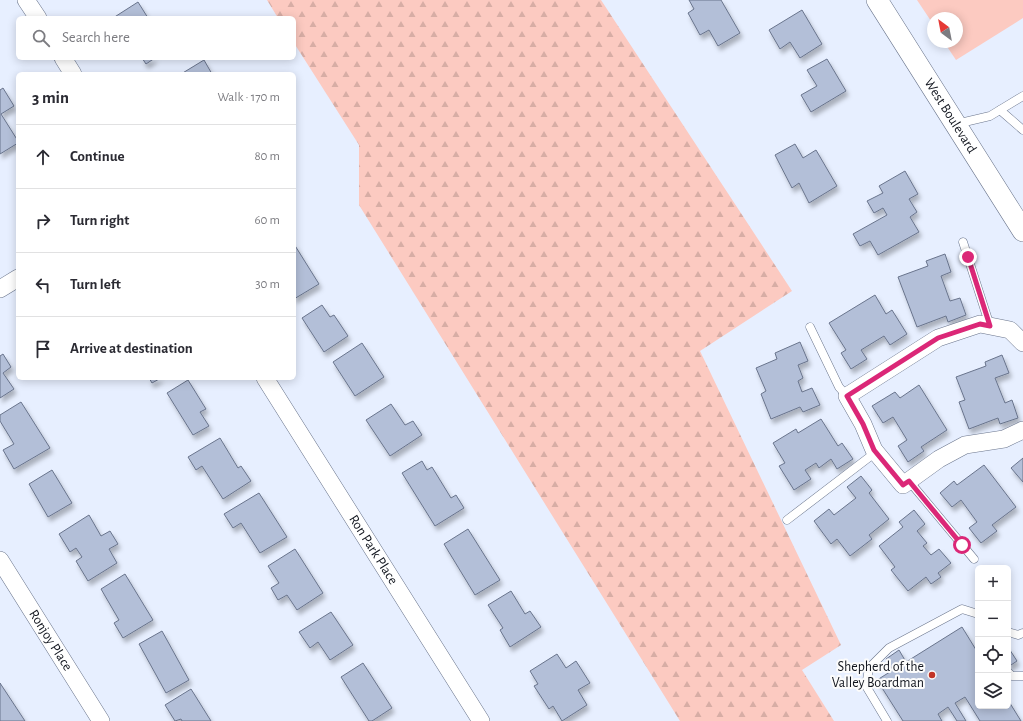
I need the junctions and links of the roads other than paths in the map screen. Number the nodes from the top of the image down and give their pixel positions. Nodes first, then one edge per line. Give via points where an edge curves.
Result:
1 (26, 0) edge
2 (878, 0) edge
3 (37, 16) edge
4 (64, 60) edge
5 (72, 72) edge
6 (1023, 96) edge
7 (1000, 110) junction
8 (956, 124) junction
9 (1023, 130) edge
10 (1023, 231) edge
11 (963, 242) dead end
12 (16, 279) edge
13 (0, 289) edge
14 (990, 326) junction
15 (810, 327) dead end
16 (1023, 343) edge
17 (266, 380) edge
18 (847, 396) junction
19 (1023, 430) edge
20 (876, 452) junction
21 (909, 481) junction
22 (787, 520) dead end
23 (974, 559) dead end
24 (0, 560) edge
25 (975, 613) edge
26 (1011, 633) edge
27 (1023, 633) edge
28 (1009, 673) edge
29 (1023, 676) edge
30 (101, 721) edge
31 (481, 721) edge
32 (887, 721) edge

1 - 3 street
2 - 8 street, West Boulevard
4 - 5 street
6 - 7 lane
7 - 8 lane via 990,116
7 - 9 lane
8 - 10 street, West Boulevard
11 - 14 lane
12 - 13 street
14 - 16 street via 1010,330
14 - 18 street via 980,324 938,338
15 - 18 lane via 839,387
17 - 31 street, Ron Park Place
18 - 20 street
19 - 21 street via 1004,439 966,446 939,460
20 - 21 street via 903,485
20 - 22 lane
21 - 23 lane
24 - 30 street, Ronjoy Place
25 - 32 lane via 962,609 889,648 869,668 866,686
26 - 27 lane via 1018,635
28 - 29 lane via 1012,676

